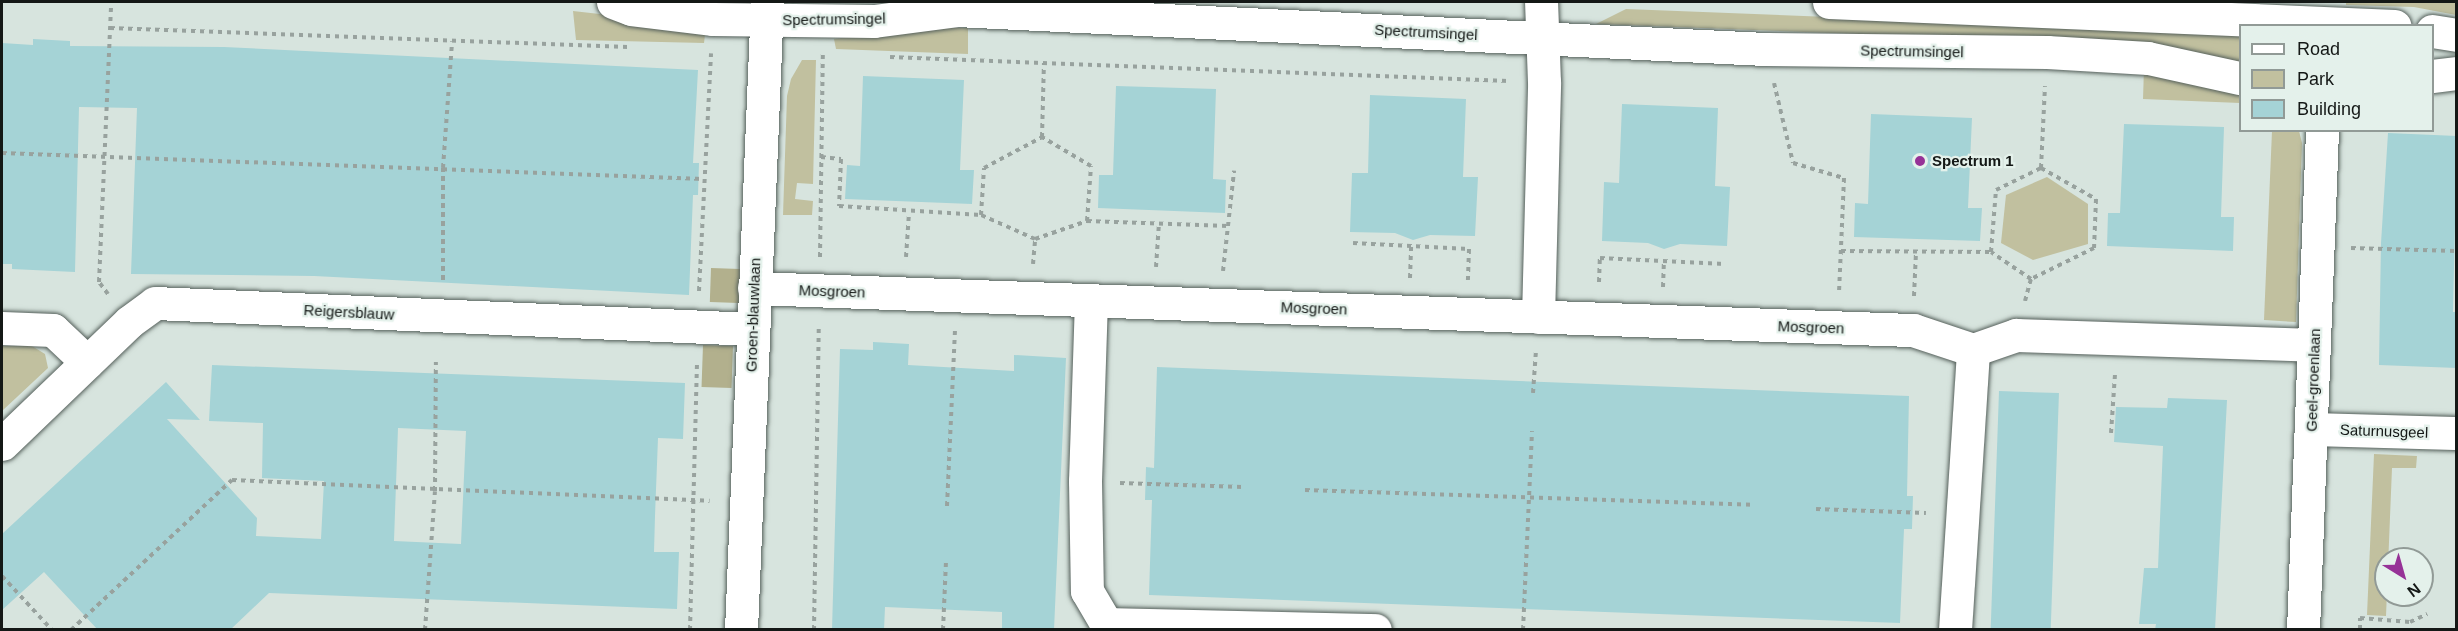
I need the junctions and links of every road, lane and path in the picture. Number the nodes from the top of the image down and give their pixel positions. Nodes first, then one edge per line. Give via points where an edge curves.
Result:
1 (111, 2) edge
2 (613, 2) edge
3 (1541, 2) edge
4 (1829, 2) edge
5 (767, 11) edge
6 (2328, 23) edge
7 (2350, 24) edge
8 (110, 28) junction
9 (2434, 31) edge
10 (2457, 35) edge
11 (1540, 37) junction
12 (452, 41) junction
13 (640, 48) dead end
14 (1766, 49) junction
15 (699, 50) dead end
16 (711, 50) dead end
17 (2047, 52) junction
18 (823, 55) dead end
19 (835, 55) dead end
20 (882, 57) dead end
21 (1044, 63) junction
22 (2457, 73) edge
23 (2434, 76) edge
24 (2239, 78) edge
25 (1544, 82) junction
26 (2322, 132) edge
27 (1042, 137) junction
28 (2, 153) edge
29 (821, 157) dead end
30 (106, 158) junction
31 (443, 168) junction
32 (2041, 168) junction
33 (1234, 171) dead end
34 (704, 179) dead end
35 (909, 213) junction
36 (981, 215) junction
37 (1087, 220) junction
38 (1159, 223) junction
39 (1228, 226) junction
40 (1035, 239) junction
41 (1353, 243) dead end
42 (2318, 246) junction
43 (1840, 251) junction
44 (2457, 251) edge
45 (1916, 252) junction
46 (1991, 252) junction
47 (1725, 264) dead end
48 (754, 288) junction
49 (904, 293) junction
50 (956, 295) junction
51 (1030, 298) junction
52 (1090, 300) junction
53 (1152, 302) junction
54 (1219, 305) junction
55 (1466, 314) junction
56 (443, 316) junction
57 (1538, 317) junction
58 (1597, 319) junction
59 (129, 322) junction
60 (2, 328) edge
61 (752, 328) junction
62 (1837, 328) junction
63 (1913, 330) junction
64 (2117, 338) junction
65 (2314, 345) junction
66 (1973, 350) junction
67 (87, 362) junction
68 (436, 362) dead end
69 (2311, 429) junction
70 (1532, 430) dead end
71 (2111, 433) dead end
72 (2457, 433) edge
73 (2, 444) edge
74 (1085, 481) junction
75 (1242, 487) dead end
76 (1305, 490) dead end
77 (435, 491) junction
78 (1529, 498) junction
79 (746, 502) junction
80 (1753, 505) dead end
81 (947, 506) dead end
82 (1816, 509) dead end
83 (1962, 515) junction
84 (946, 562) dead end
85 (2, 576) edge
86 (2427, 614) dead end
87 (1110, 627) edge
88 (52, 630) edge
89 (71, 630) edge
90 (425, 630) edge
91 (741, 630) edge
92 (944, 630) edge
93 (1375, 630) edge
94 (1523, 630) edge
95 (1955, 630) edge
96 (2303, 630) edge
97 (2360, 630) edge

1 - 8 path
2 - 5 street, Spectrumsingel via 631,9 713,20
3 - 11 street
4 - 6 street
5 - 11 street, Spectrumsingel via 874,21 956,10
5 - 48 street, Groen-blauwlaan
6 - 7 street
8 - 12 path
8 - 30 path
9 - 10 street
11 - 14 street, Spectrumsingel
11 - 25 street
12 - 13 path
12 - 31 path
14 - 17 street, Spectrumsingel
14 - 43 path via 1793,163 1844,178
15 - 16 path
17 - 24 street, Spectrumsingel via 2148,58
17 - 32 path
18 - 19 path
20 - 21 path
21 - 25 path
21 - 27 path
22 - 23 street
25 - 57 street
26 - 42 street, Geel-groenlaan
27 - 36 path via 984,168
27 - 37 path via 1091,166
28 - 30 path
29 - 35 path via 841,159 839,206
30 - 31 path
30 - 59 path via 99,282
31 - 34 path
31 - 56 path
32 - 46 path via 1996,190
32 - 46 path via 2096,199 2094,248 2031,279
33 - 39 path
35 - 36 path
35 - 49 path
36 - 40 path
37 - 38 path
37 - 40 path
38 - 39 path
38 - 53 path
39 - 54 path
40 - 51 path
41 - 55 path via 1469,249
42 - 44 path
42 - 65 street, Geel-groenlaan
43 - 45 path
43 - 62 path
45 - 46 path
45 - 63 path
47 - 58 path via 1600,258
48 - 49 street, Mosgroen
48 - 61 street, Groen-blauwlaan
49 - 50 street, Mosgroen
50 - 51 street, Mosgroen
50 - 81 path
51 - 52 street, Mosgroen
52 - 53 street, Mosgroen
52 - 74 street
53 - 54 street, Mosgroen
54 - 55 street, Mosgroen
55 - 57 street, Mosgroen
56 - 59 street, Reigersblauw via 155,303
56 - 61 street, Reigersblauw
57 - 58 street, Mosgroen
58 - 62 street, Mosgroen
59 - 67 street, Reigersblauw
60 - 67 street via 53,330
61 - 79 street, Groen-blauwlaan
62 - 63 street, Mosgroen
63 - 66 street, Mosgroen
64 - 65 street
64 - 66 street via 2016,335
64 - 71 path
65 - 69 street, Geel-groenlaan
66 - 83 street
67 - 73 street, Reigersblauw
68 - 77 path
69 - 72 street, Saturnusgeel
69 - 96 street, Geel-groenlaan
70 - 78 path
74 - 75 path
74 - 87 street via 1087,591
76 - 78 path
77 - 79 path
77 - 89 path via 232,480
77 - 90 path
78 - 80 path
78 - 94 path
79 - 91 street, Groen-blauwlaan
82 - 83 path
83 - 95 street
84 - 92 path
85 - 88 path
86 - 97 path via 2410,622 2360,618
87 - 93 street

